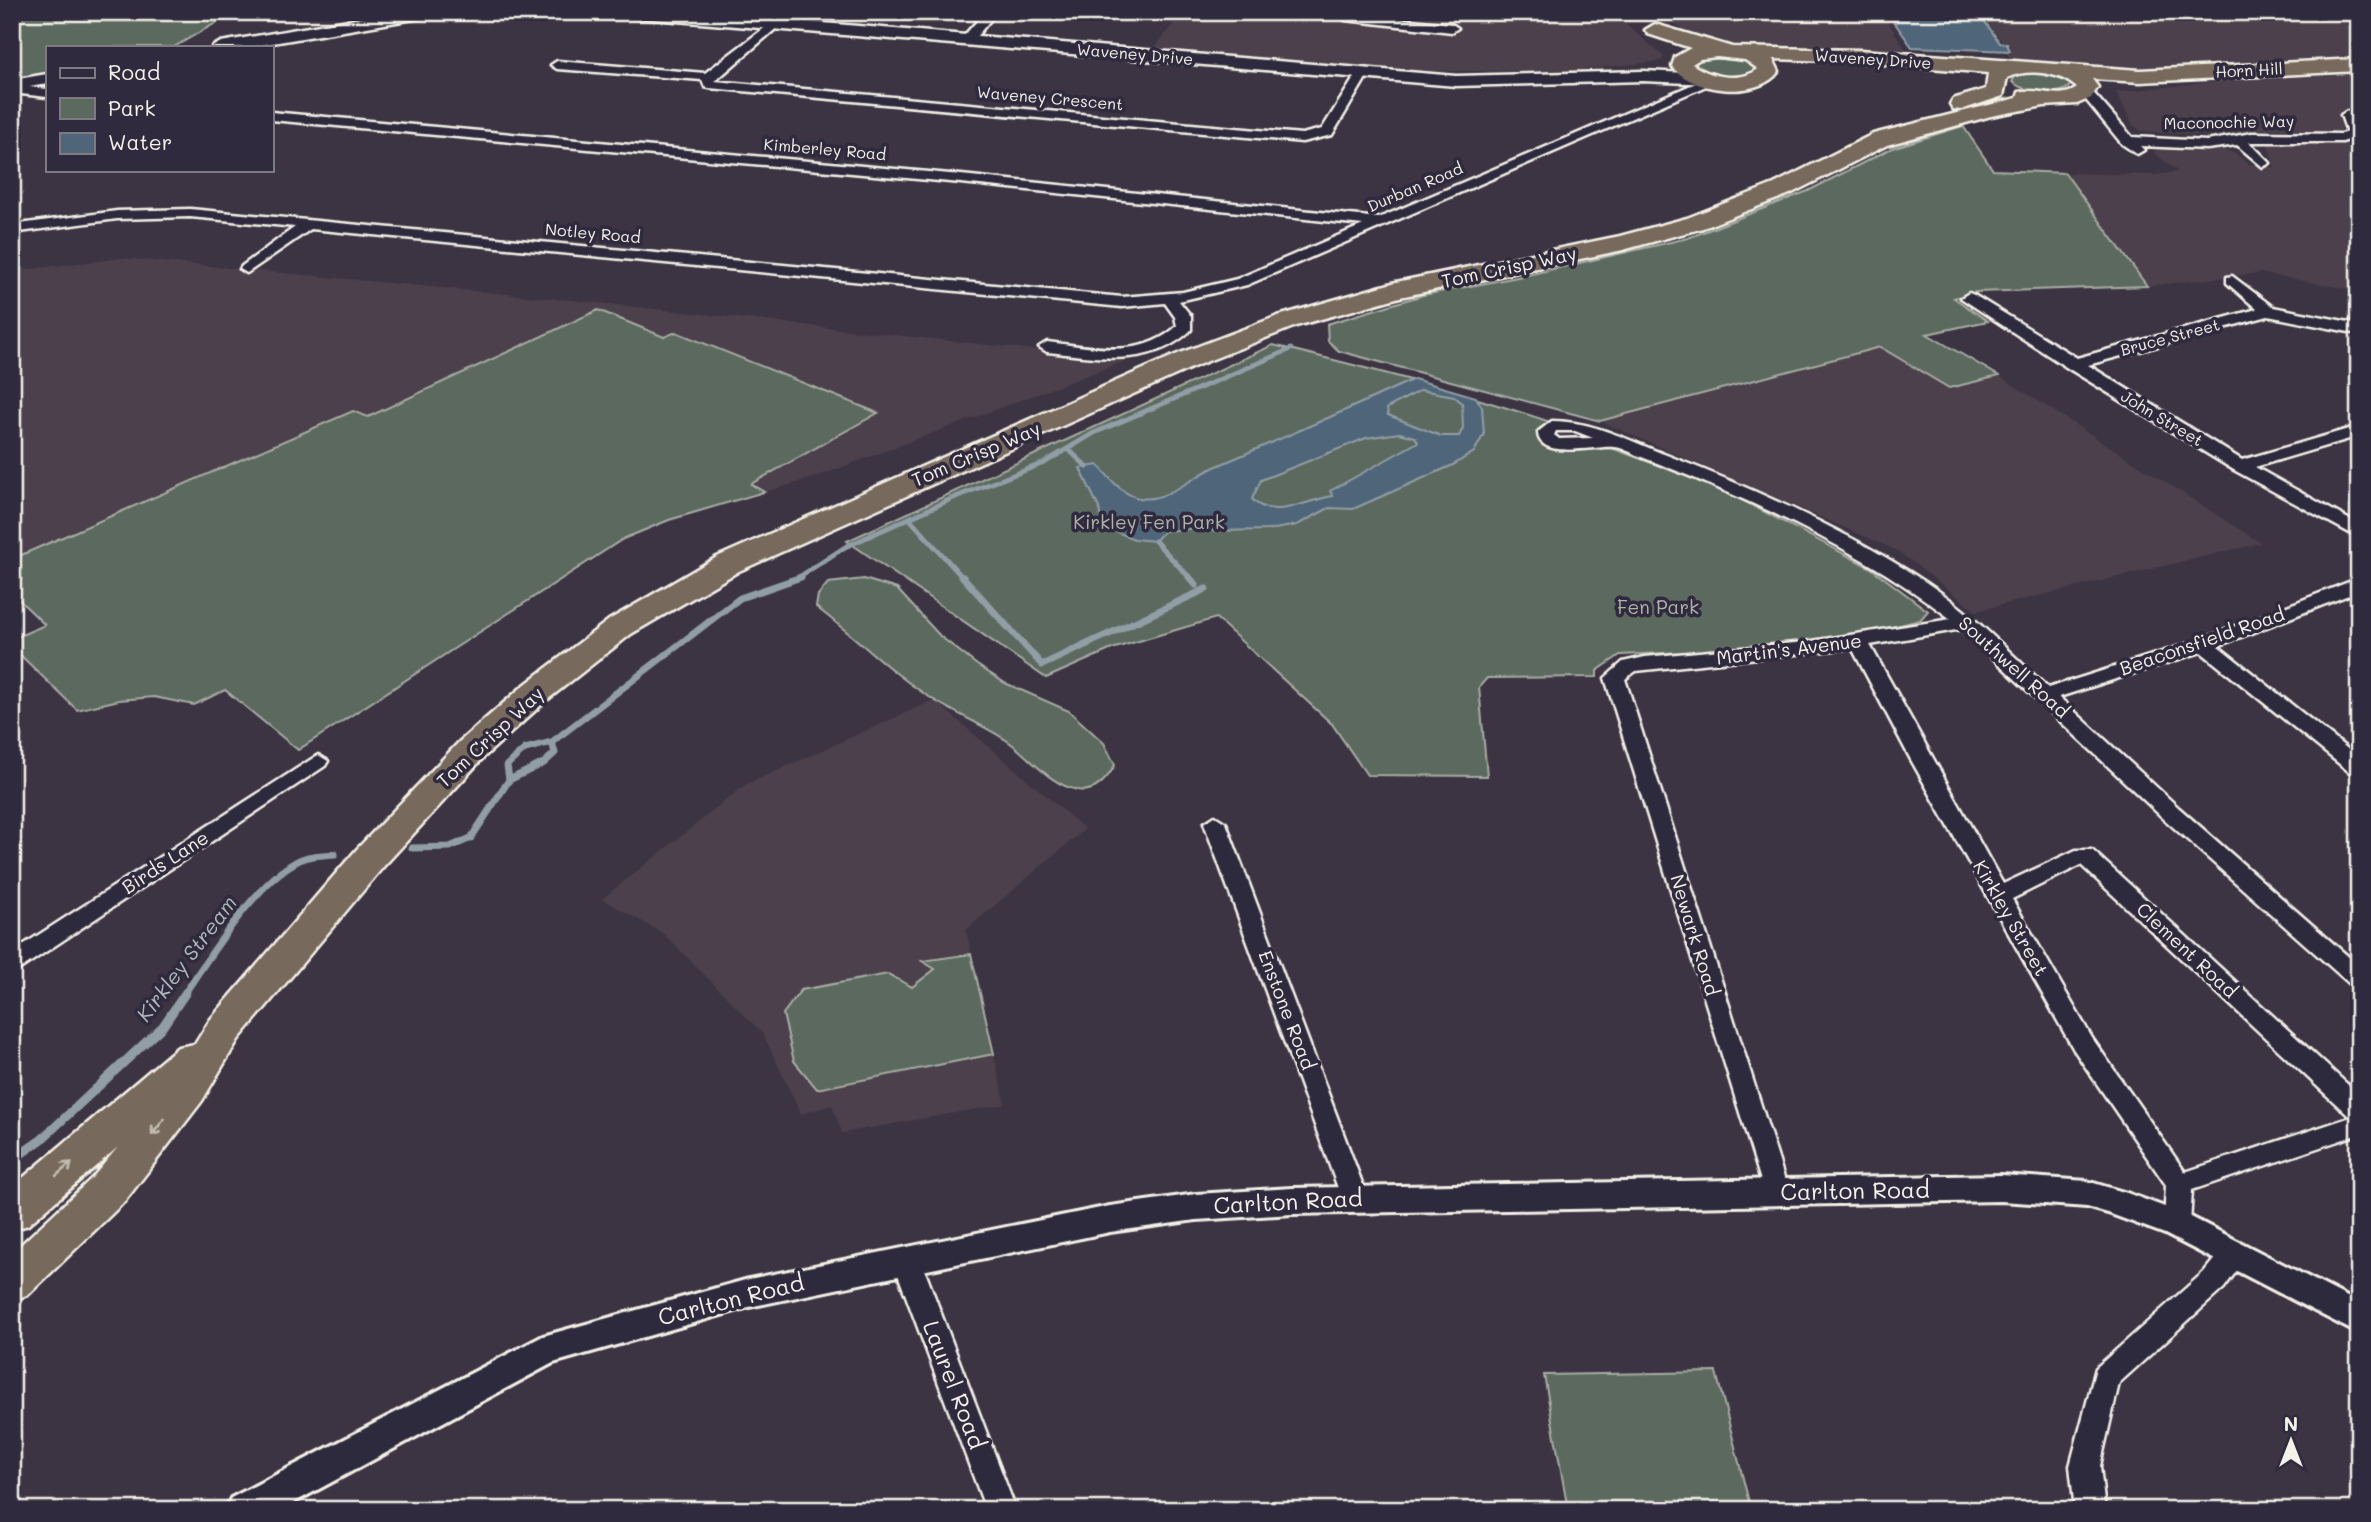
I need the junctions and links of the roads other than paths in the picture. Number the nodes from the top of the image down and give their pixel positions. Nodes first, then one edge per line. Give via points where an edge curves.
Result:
1 (426, 12) edge
2 (628, 12) edge
3 (991, 12) edge
4 (1636, 12) edge
5 (1349, 18) dead end
6 (1404, 18) edge
7 (775, 24) junction
8 (1452, 28) dead end
9 (1655, 30) junction
10 (967, 40) junction
11 (228, 46) edge
12 (1727, 51) junction
13 (1682, 61) junction
14 (557, 65) dead end
15 (2359, 65) edge
16 (2052, 70) junction
17 (1769, 71) junction
18 (1363, 73) junction
19 (1643, 76) junction
20 (2140, 76) junction
21 (708, 77) junction
22 (2002, 78) junction
23 (46, 79) edge
24 (1705, 83) junction
25 (12, 87) edge
26 (2087, 91) junction
27 (46, 93) edge
28 (1657, 93) dead end
29 (1672, 98) junction
30 (2055, 99) junction
31 (2102, 111) junction
32 (2347, 115) dead end
33 (273, 116) edge
34 (1881, 139) junction
35 (2127, 141) junction
36 (2240, 141) junction
37 (2138, 151) dead end
38 (2263, 163) dead end
39 (1376, 222) junction
40 (309, 224) junction
41 (12, 229) edge
42 (247, 269) dead end
43 (2232, 280) dead end
44 (1969, 298) dead end
45 (1170, 300) junction
46 (2268, 312) junction
47 (2359, 329) edge
48 (1046, 347) dead end
49 (2073, 364) junction
50 (2359, 431) edge
51 (1612, 442) dead end
52 (2240, 466) junction
53 (2359, 533) edge
54 (2353, 591) edge
55 (1966, 622) junction
56 (1858, 641) junction
57 (2204, 645) junction
58 (1615, 678) joint
59 (2045, 695) junction
60 (318, 761) dead end
61 (2359, 769) edge
62 (1215, 823) dead end
63 (1998, 896) junction
64 (12, 962) edge
65 (2359, 979) edge
66 (224, 1030) junction
67 (2359, 1110) edge
68 (2359, 1124) edge
69 (2179, 1184) junction
70 (1776, 1193) junction
71 (1355, 1199) junction
72 (12, 1213) edge
73 (2177, 1225) junction
74 (2234, 1255) junction
75 (906, 1261) junction
76 (18, 1275) edge
77 (2359, 1320) edge
78 (244, 1510) edge
79 (1000, 1510) edge
80 (2090, 1510) edge

1 - 11 main road
2 - 7 main road, Waveney Drive
3 - 10 street
4 - 9 highway
5 - 6 street
6 - 8 street
7 - 10 main road, Waveney Drive
7 - 21 street
9 - 12 highway
9 - 13 highway
10 - 18 main road, Waveney Drive
12 - 13 highway via 1695,53
12 - 17 highway via 1761,60
12 - 22 highway, Waveney Drive via 1860,56
13 - 19 main road, Waveney Drive
13 - 24 highway
14 - 21 street, Waveney Crescent
15 - 20 highway, Horn Hill
16 - 20 highway, Horn Hill
16 - 22 highway, Horn Hill
16 - 26 highway via 2079,79
17 - 22 highway, Waveney Drive via 1804,62 1839,61
17 - 24 highway, Waveney Drive via 1752,80
18 - 19 main road, Waveney Drive via 1472,82
18 - 21 street, Waveney Crescent via 1327,132 1302,138 715,86 709,84
19 - 24 main road, Waveney Drive
20 - 26 highway, Horn Hill
22 - 30 highway via 2021,95
22 - 34 highway, Tom Crisp Way via 1996,92 1913,120
23 - 25 main road
24 - 29 street, Durban Road
25 - 27 street
26 - 30 highway, Horn Hill
26 - 31 street via 2099,101
28 - 29 street
29 - 39 street, Durban Road
30 - 31 street
30 - 34 highway, Tom Crisp Way via 1987,110
31 - 35 street
32 - 36 street, Maconochie Way via 2354,134 2342,138 2252,137
33 - 39 street, Kimberley Road via 934,176
34 - 66 highway, Tom Crisp Way via 1782,189 1695,223 1623,243 1396,290 1274,326 1189,359 728,564 620,627 535,693 471,751 369,858
35 - 36 street, Maconochie Way
35 - 37 street
36 - 38 street
39 - 45 street, Durban Road via 1242,282
40 - 41 street, Notley Road via 155,214
40 - 42 street
40 - 45 street, Notley Road via 1122,302
43 - 46 street
44 - 49 street, John Street
45 - 48 street via 1183,316 1185,327 1137,353
46 - 47 street
46 - 49 street, Bruce Street
49 - 52 street, John Street
50 - 52 street
51 - 55 street, Southwell Road via 1721,482 1872,557
52 - 53 street, John Street
54 - 57 street, Beaconsfield Road
55 - 56 street, Martin's Avenue
55 - 59 street, Southwell Road
56 - 58 street, Martin's Avenue via 1645,663 1630,666
56 - 63 street, Kirkley Street
57 - 59 street, Beaconsfield Road
57 - 61 street
58 - 70 street, Newark Road
59 - 65 street, Southwell Road
60 - 64 street, Birds Lane
62 - 71 street, Enstone Road
63 - 67 street, Clement Road via 2084,855
63 - 69 street, Kirkley Street via 2083,1044
72 -> 66 highway, Tom Crisp Way
66 -> 76 highway, Tom Crisp Way via 187,1090 109,1189
68 - 69 street
69 - 73 street
70 - 71 street, Carlton Road
70 - 73 street, Carlton Road via 2001,1188 2087,1194
71 - 75 street, Carlton Road via 1196,1207 1110,1219
73 - 74 street, Carlton Road
74 - 77 street, Carlton Road
74 - 80 street via 2214,1280 2106,1377 2085,1466
75 - 78 street, Carlton Road via 749,1293 543,1351
75 - 79 street, Laurel Road

